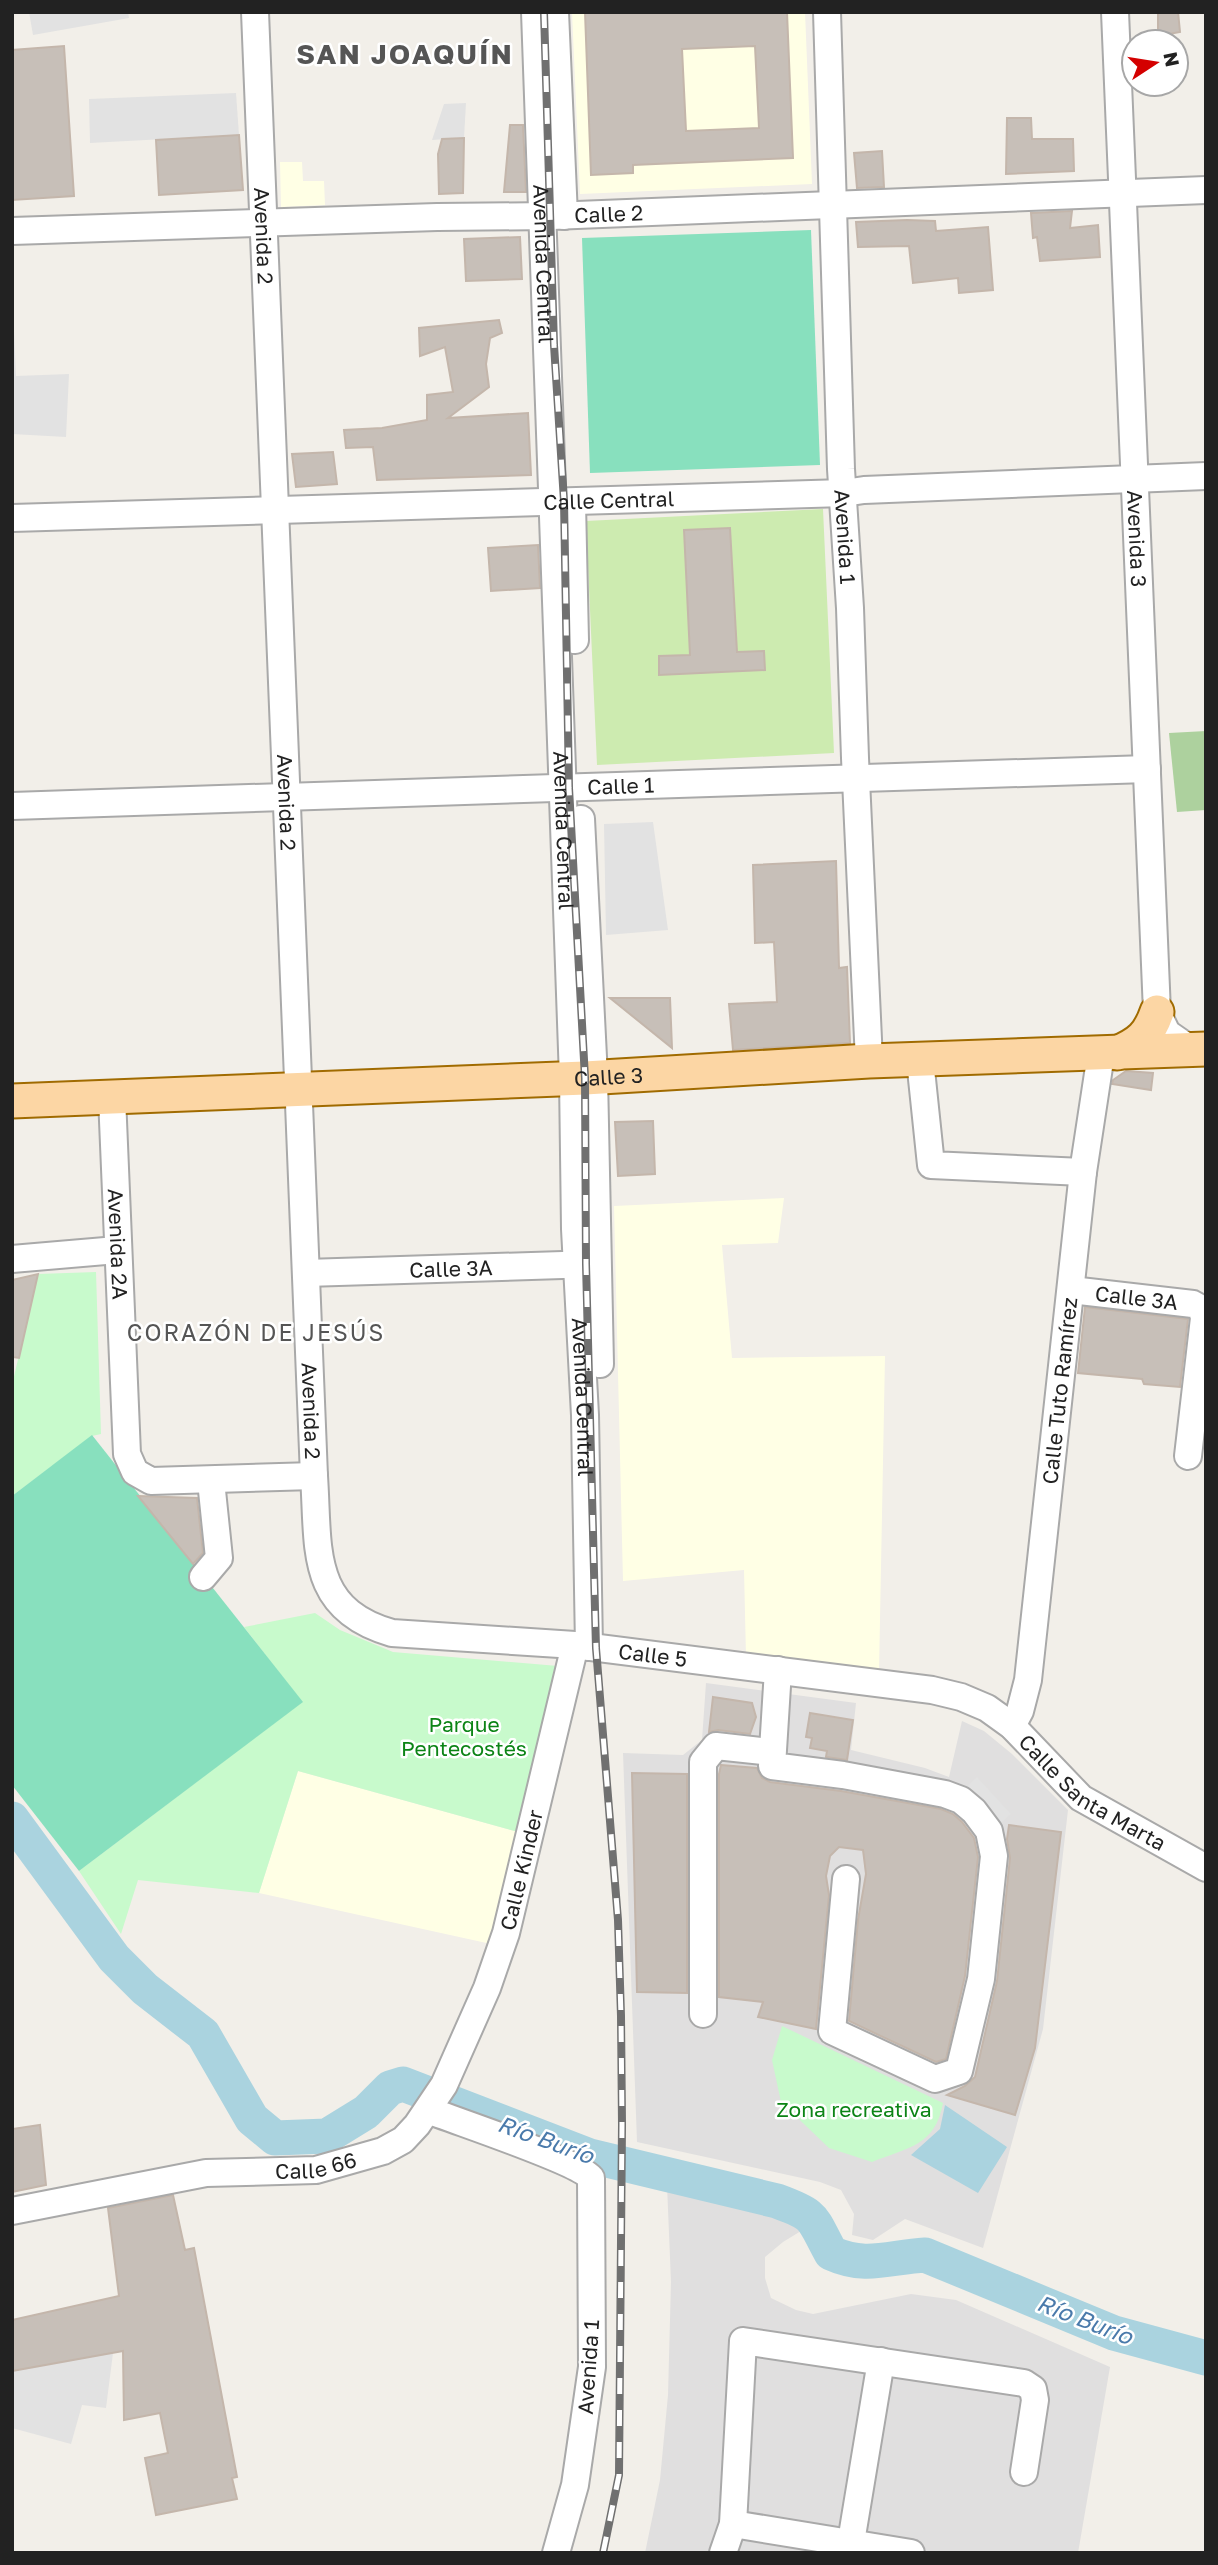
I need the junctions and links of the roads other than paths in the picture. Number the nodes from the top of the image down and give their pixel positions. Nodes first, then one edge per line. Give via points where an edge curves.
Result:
1 (255, 12) edge
2 (534, 12) edge
3 (555, 12) edge
4 (827, 12) edge
5 (1115, 12) edge
6 (1206, 190) edge
7 (1124, 193) junction
8 (834, 204) junction
9 (552, 216) junction
10 (262, 223) junction
11 (12, 231) edge
12 (1206, 476) edge
13 (1135, 479) junction
14 (844, 493) junction
15 (562, 502) junction
16 (276, 510) junction
17 (12, 519) edge
18 (1147, 769) junction
19 (857, 776) junction
20 (571, 788) junction
21 (288, 799) junction
22 (12, 806) edge
23 (1157, 1012) junction
24 (1198, 1049) edge
25 (1109, 1053) junction
26 (920, 1060) junction
27 (869, 1061) junction
28 (583, 1078) junction
29 (298, 1090) junction
30 (112, 1097) junction
31 (12, 1101) edge
32 (1083, 1172) junction
33 (117, 1250) junction
34 (12, 1259) edge
35 (587, 1264) junction
36 (306, 1273) junction
37 (1071, 1290) junction
38 (1188, 1456) dead end
39 (314, 1476) junction
40 (211, 1481) junction
41 (204, 1577) dead end
42 (329, 1590) joint
43 (590, 1647) junction
44 (778, 1670) junction
45 (987, 1708) joint
46 (1012, 1726) junction
47 (771, 1752) junction
48 (1206, 1868) edge
49 (846, 1879) dead end
50 (703, 2014) dead end
51 (428, 2110) junction
52 (12, 2211) edge
53 (881, 2361) junction
54 (1024, 2472) dead end
55 (733, 2524) junction
56 (851, 2542) junction
57 (556, 2553) edge
58 (723, 2553) edge
59 (911, 2553) edge

1 - 10 street, Avenida 2
2 - 9 street, Avenida Central
3 - 9 street, Avenida Central
4 - 8 street, Avenida 1
5 - 7 street, Avenida 3
6 - 7 street, Calle 2
7 - 8 street, Calle 2
7 - 13 street, Avenida 3
8 - 9 street, Calle 2
8 - 14 street, Avenida 1
9 - 10 street, Calle 2
9 - 15 street, Avenida Central
10 - 11 street, Calle 2
10 - 16 street, Avenida 2
12 - 13 street, Calle Central
13 - 14 street, Calle Central
13 - 18 street, Avenida 3
14 - 15 street, Calle Central
14 - 19 street, Avenida 1
15 - 16 street, Calle Central
15 - 20 street, Avenida Central
16 - 17 street, Calle Central
16 - 21 street, Avenida 2
18 - 19 street, Calle 1
18 - 23 street, Avenida 3
19 - 20 street, Calle 1
19 - 27 street, Avenida 1
20 - 21 street, Calle 1
20 - 28 street, Avenida Central
21 - 22 street, Calle 1
21 - 29 street, Avenida 2
23 - 24 street via 1167,1033
23 - 25 main road via 1152,1029 1141,1040
24 - 25 main road, Calle 3
25 - 26 main road, Calle 3
25 - 32 street, Calle Tuto Ramírez
26 - 27 main road, Calle 3
26 - 32 street via 931,1165
27 - 28 main road, Calle 3
28 - 29 main road, Calle 3
28 - 35 street, Avenida Central
29 - 30 main road, Calle 3
29 - 36 street, Avenida 2
30 - 31 main road, Calle 3
30 - 33 street, Avenida 2A
32 - 37 street, Calle Tuto Ramírez
33 - 34 street
33 - 40 street, Avenida 2A via 127,1454 135,1472 151,1481
35 - 36 street, Calle 3A
35 - 43 street, Avenida Central
36 - 39 street, Avenida 2
37 - 38 street, Calle 3A via 1193,1304 1202,1309
37 - 46 street, Calle Tuto Ramírez via 1025,1695
39 - 40 street
39 - 42 street, Avenida 2 via 320,1566
40 - 41 street via 219,1558
42 - 43 street, Calle 5 via 346,1612 368,1626 392,1633
43 - 44 street, Calle 5
43 - 51 street, Calle Kinder via 487,1988 444,2085
44 - 45 street, Calle 5 via 932,1690
44 - 47 street
45 - 46 street, Calle Santa Marta
46 - 48 street, Calle Santa Marta via 1081,1798
47 - 49 street via 772,1766 945,1794 961,1800 989,1831 994,1856 981,1979 959,2071 935,2079 832,2031
47 - 50 street via 716,1746 703,1762
51 - 52 street, Calle 66 via 403,2140 347,2163 316,2170 206,2173
51 - 57 street, Avenida 1 via 562,2161 591,2178 592,2367 575,2485
53 - 54 street via 1024,2383 1033,2389
53 - 55 street via 743,2341
53 - 56 street
55 - 56 street
55 - 58 street
56 - 59 street

